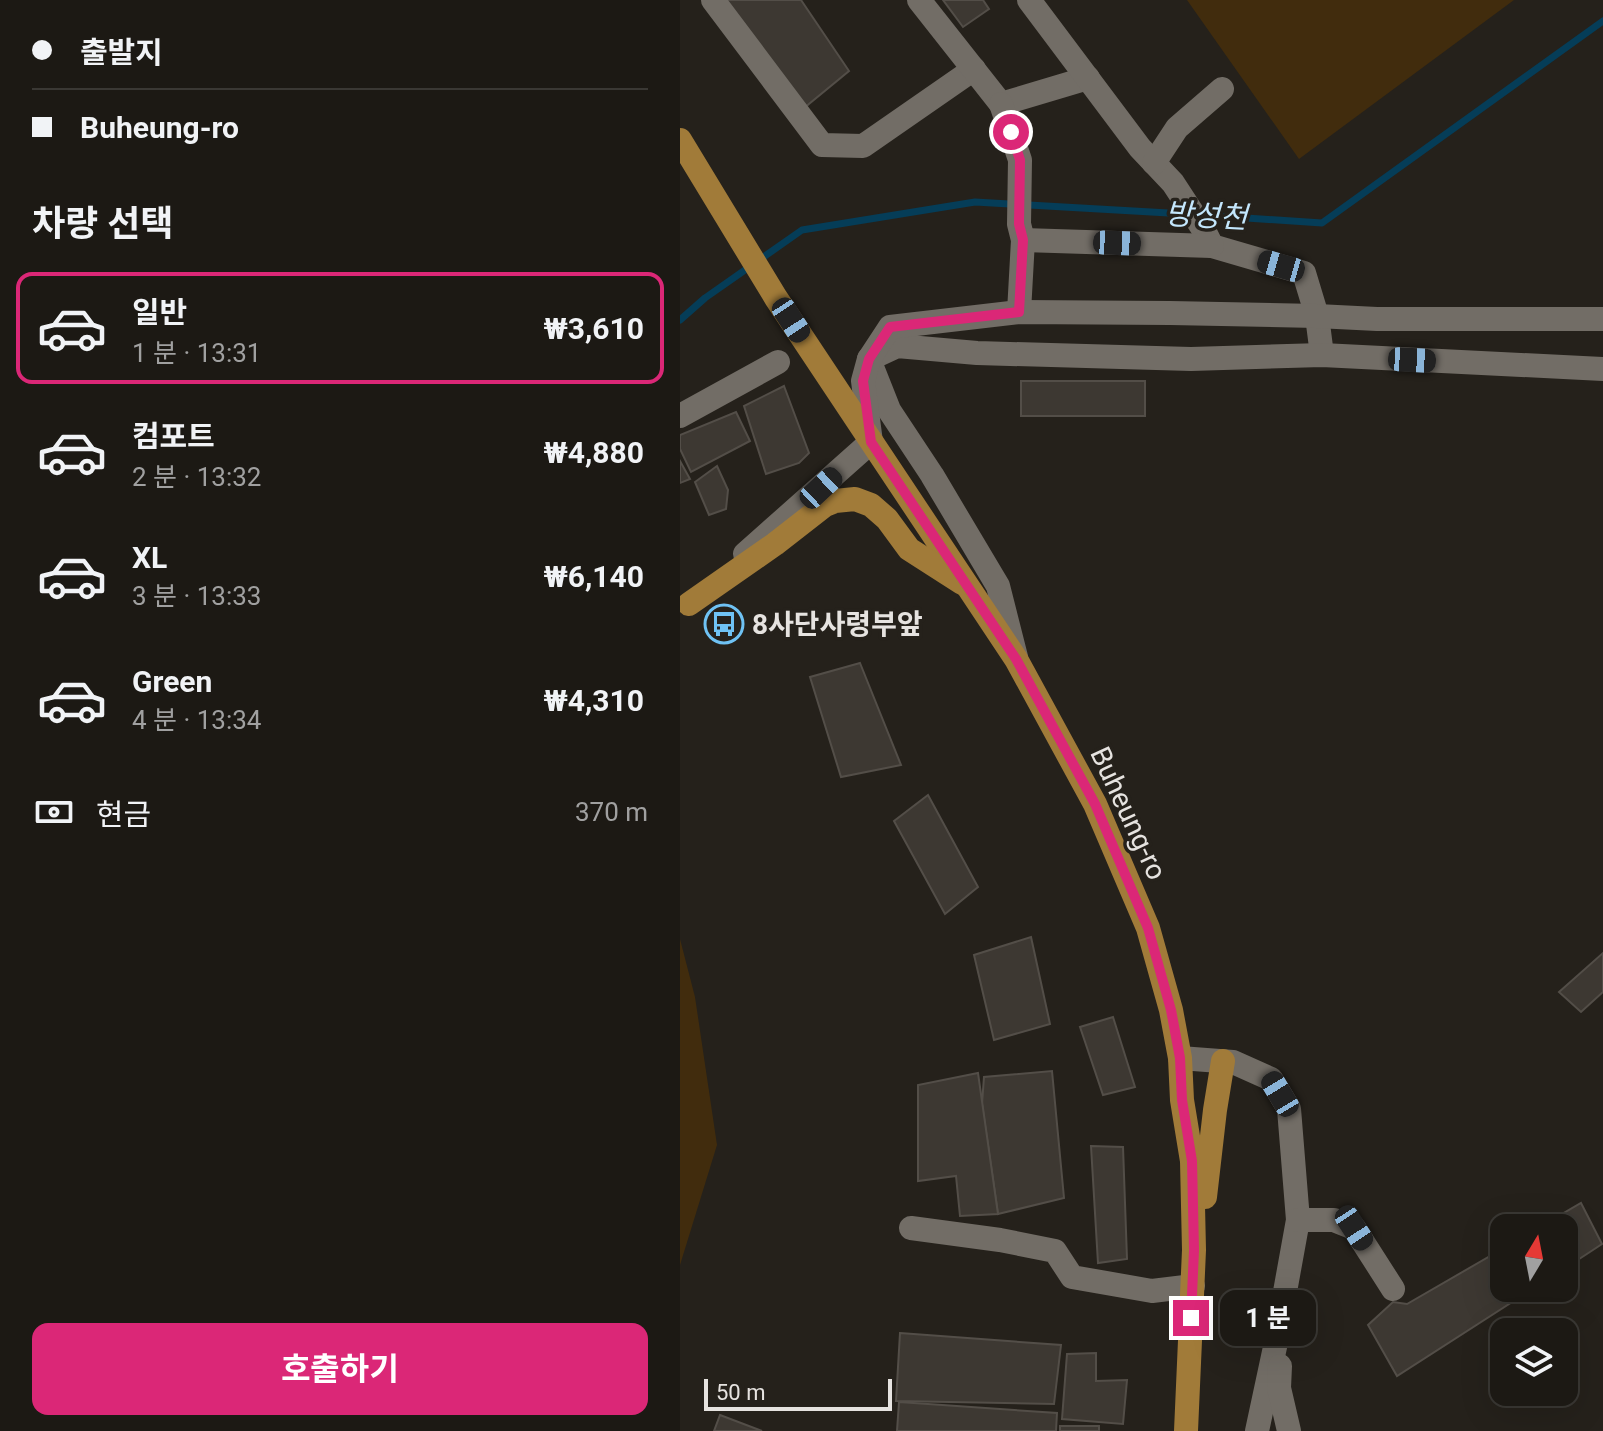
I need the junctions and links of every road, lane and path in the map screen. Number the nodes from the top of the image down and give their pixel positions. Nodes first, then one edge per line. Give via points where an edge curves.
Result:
1 (713, 0) edge
2 (919, 0) edge
3 (1029, 0) edge
4 (974, 69) junction
5 (1088, 78) junction
6 (1222, 89) dead end
7 (1001, 104) junction
8 (680, 140) edge
9 (1154, 163) junction
10 (1021, 232) junction
11 (1208, 239) junction
12 (1019, 312) junction
13 (1317, 316) junction
14 (1603, 319) edge
15 (1322, 355) junction
16 (869, 359) junction
17 (778, 362) dead end
18 (1603, 369) edge
19 (680, 416) edge
20 (871, 442) junction
21 (969, 588) junction
22 (684, 608) edge
23 (1016, 659) junction
24 (1180, 1058) junction
25 (1223, 1061) junction
26 (1298, 1220) junction
27 (911, 1228) dead end
28 (1194, 1250) junction
29 (1193, 1286) junction
30 (1393, 1289) dead end
31 (1282, 1308) junction
32 (1186, 1431) edge
33 (1257, 1431) edge
34 (1289, 1431) edge

1 - 4 street via 822,145 863,146
2 - 4 street
3 - 5 street
4 - 7 street
5 - 7 street
5 - 9 street
6 - 9 street via 1177,128
7 - 10 street via 1020,160
8 - 20 main road, Buheung-ro
9 - 11 street
10 - 11 street
10 - 12 street
11 - 13 street via 1304,273
12 - 13 street
12 - 16 street via 890,327
13 - 14 street
13 - 15 street
15 - 16 street via 1191,359 897,346
15 - 18 street
16 - 20 street via 863,381
16 - 23 street via 889,410 998,586
17 - 19 street
20 - 21 main road, Buheung-ro
20 - 22 street
21 - 22 main road via 909,549 887,519 855,499 825,505
21 - 23 main road, Buheung-ro
23 - 24 main road, Buheung-ro via 1095,804 1148,928
24 - 25 street
24 - 28 main road, Buheung-ro via 1192,1161
25 - 26 street via 1271,1079 1289,1109
25 - 28 main road
26 - 30 street via 1334,1220 1354,1228
26 - 31 street
27 - 29 street via 1055,1251 1072,1277 1152,1291
28 - 29 main road, Buheung-ro
29 - 32 main road, Buheung-ro
31 - 33 street
31 - 34 street via 1279,1388

